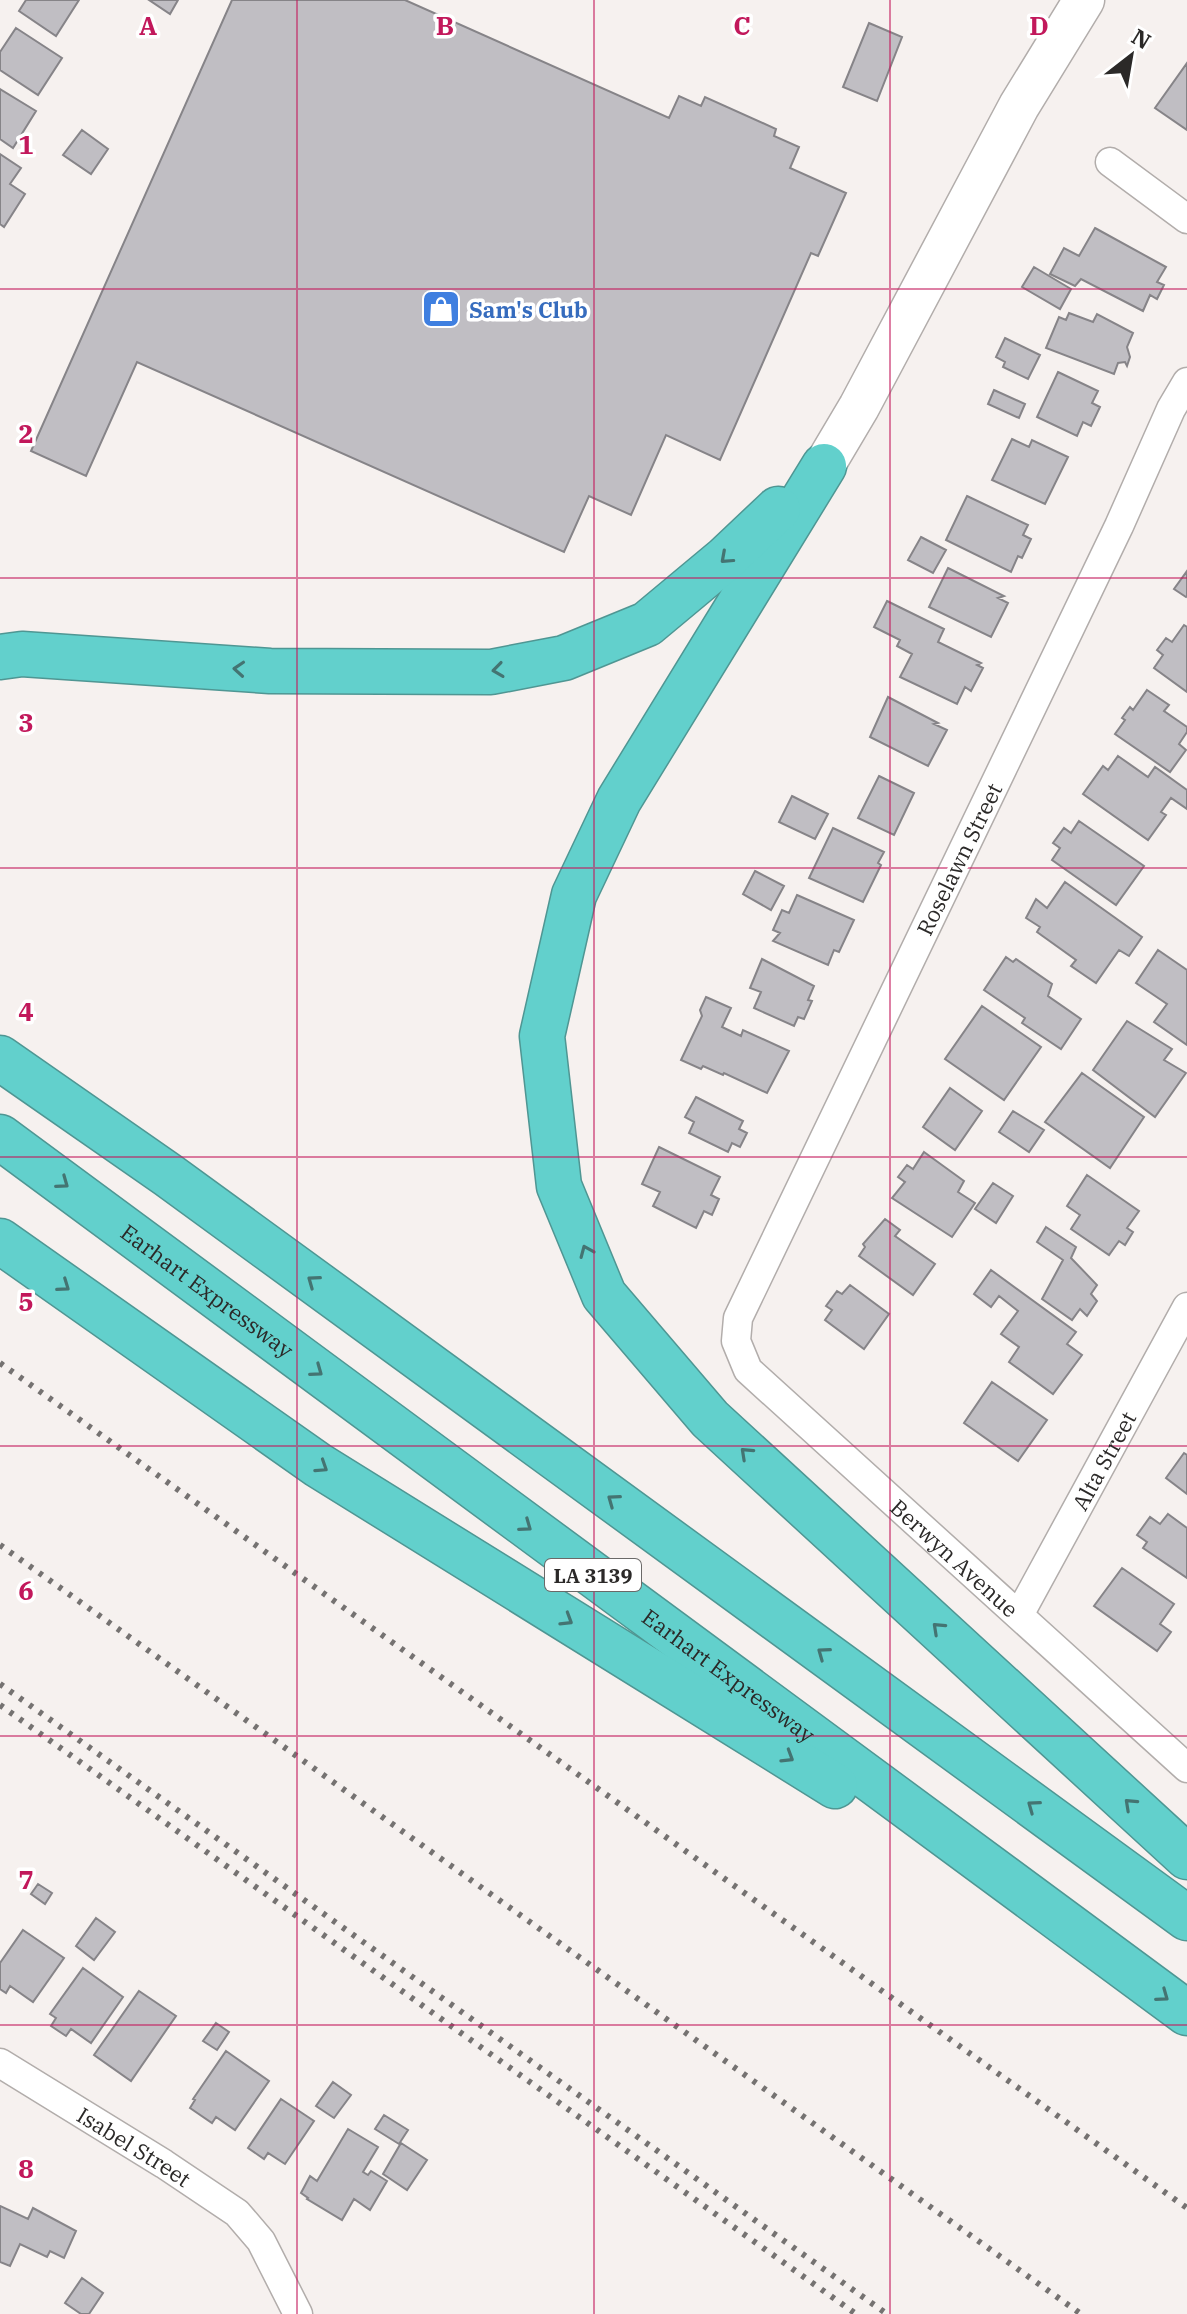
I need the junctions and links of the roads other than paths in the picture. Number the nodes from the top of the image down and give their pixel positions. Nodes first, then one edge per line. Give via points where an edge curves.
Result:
1 (1084, 0) edge
2 (1110, 162) dead end
3 (1187, 219) edge
4 (1187, 382) edge
5 (824, 466) junction
6 (0, 657) edge
7 (0, 1058) edge
8 (0, 1137) edge
9 (0, 1241) edge
10 (1187, 1307) edge
11 (738, 1338) joint
12 (1019, 1615) junction
13 (1187, 1768) edge
14 (1187, 1857) edge
15 (1187, 1918) edge
16 (1111, 1958) junction
17 (1187, 2013) edge
18 (0, 2063) edge
19 (298, 2314) edge

1 - 5 street via 1019,106
2 - 3 street
4 - 11 street, Roselawn Street via 738,1318
5 -> 6 highway via 647,624 564,658 491,672 443,672 270,671 22,654
14 -> 5 highway via 710,1419 604,1295 559,1186 542,1036 574,895 619,800
15 -> 7 highway, LA 3139
8 -> 16 highway, Earhart Expressway / LA 3139
9 -> 16 highway via 318,1465
10 - 12 street, Alta Street
11 - 12 street, Berwyn Avenue via 748,1370
12 - 13 street, Berwyn Avenue
16 -> 17 highway, Earhart Expressway / LA 3139
18 - 19 street, Isabel Street via 237,2213 261,2241

